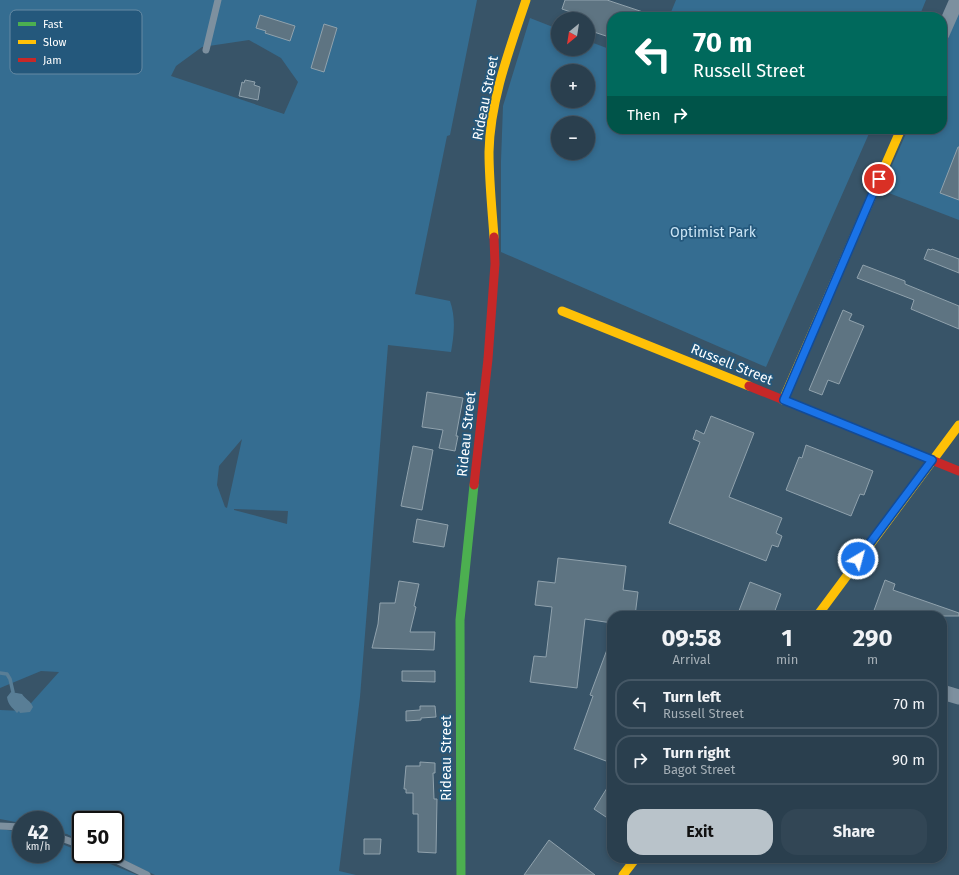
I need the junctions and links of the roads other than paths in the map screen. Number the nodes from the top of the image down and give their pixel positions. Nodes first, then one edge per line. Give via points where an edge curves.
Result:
1 (218, 0) edge
2 (526, 0) edge
3 (957, 0) edge
4 (947, 23) edge
5 (206, 50) dead end
6 (899, 134) edge
7 (562, 311) dead end
8 (784, 400) junction
9 (959, 426) edge
10 (932, 460) junction
11 (959, 471) edge
12 (821, 611) edge
13 (947, 694) edge
14 (959, 698) edge
15 (0, 826) edge
16 (12, 827) edge
17 (122, 863) edge
18 (632, 863) edge
19 (147, 875) edge
20 (461, 875) edge
21 (623, 875) edge

1 - 5 lane
2 - 20 street, Rideau Street via 503,69 489,151 495,264 488,360 460,620
3 - 4 street
6 - 8 street
7 - 8 street, Russell Street
8 - 10 street, Russell Street
9 - 10 street
10 - 11 street, Russell Street
10 - 12 street
13 - 14 street
15 - 16 lane
17 - 19 lane
18 - 21 street

